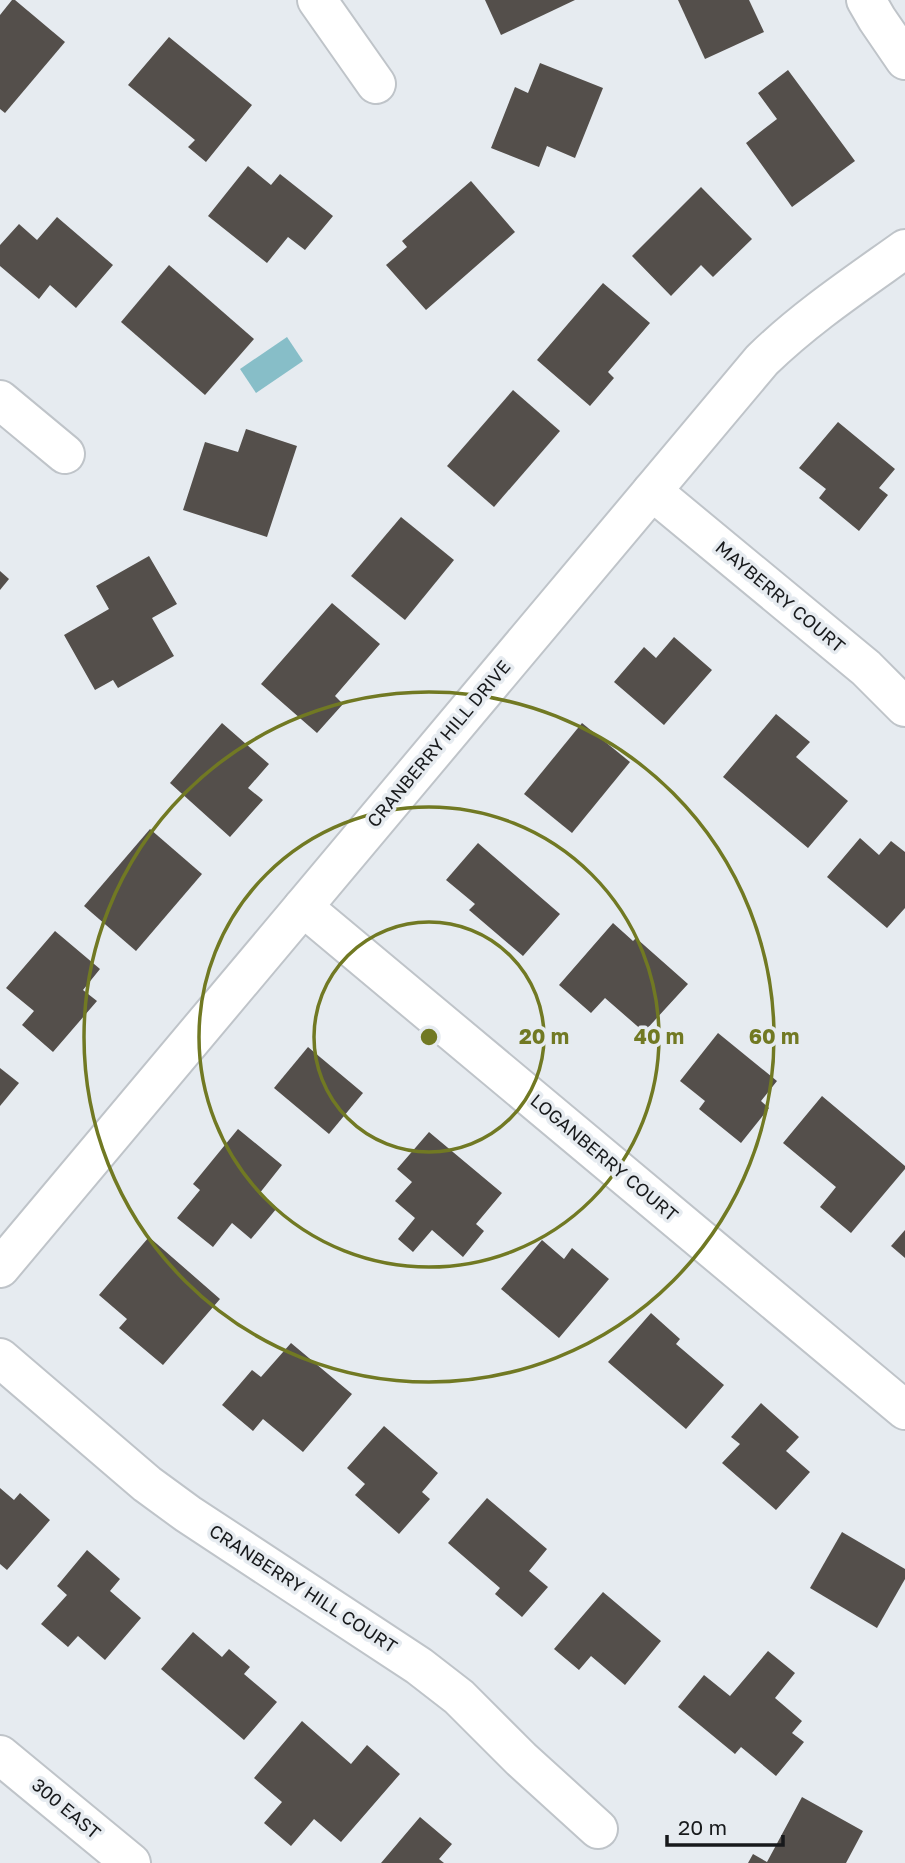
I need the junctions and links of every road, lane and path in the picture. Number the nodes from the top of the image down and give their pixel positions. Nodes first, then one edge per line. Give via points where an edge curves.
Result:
1 (317, 0) edge
2 (866, 0) edge
3 (905, 60) edge
4 (376, 84) dead end
5 (905, 249) edge
6 (0, 400) edge
7 (65, 454) dead end
8 (652, 491) junction
9 (905, 707) edge
10 (303, 907) junction
11 (0, 1268) edge
12 (0, 1358) edge
13 (905, 1410) edge
14 (0, 1755) edge
15 (598, 1829) dead end
16 (131, 1863) edge

1 - 4 street
2 - 3 street
5 - 8 street, CRANBERRY HILL DRIVE via 783,339
6 - 7 street
8 - 9 street, MAYBERRY COURT via 866,668
8 - 10 street, CRANBERRY HILL DRIVE
10 - 11 street, CRANBERRY HILL DRIVE
10 - 13 street, LOGANBERRY COURT
12 - 15 street, CRANBERRY HILL COURT via 147,1484 419,1666
14 - 16 street, 300 EAST

